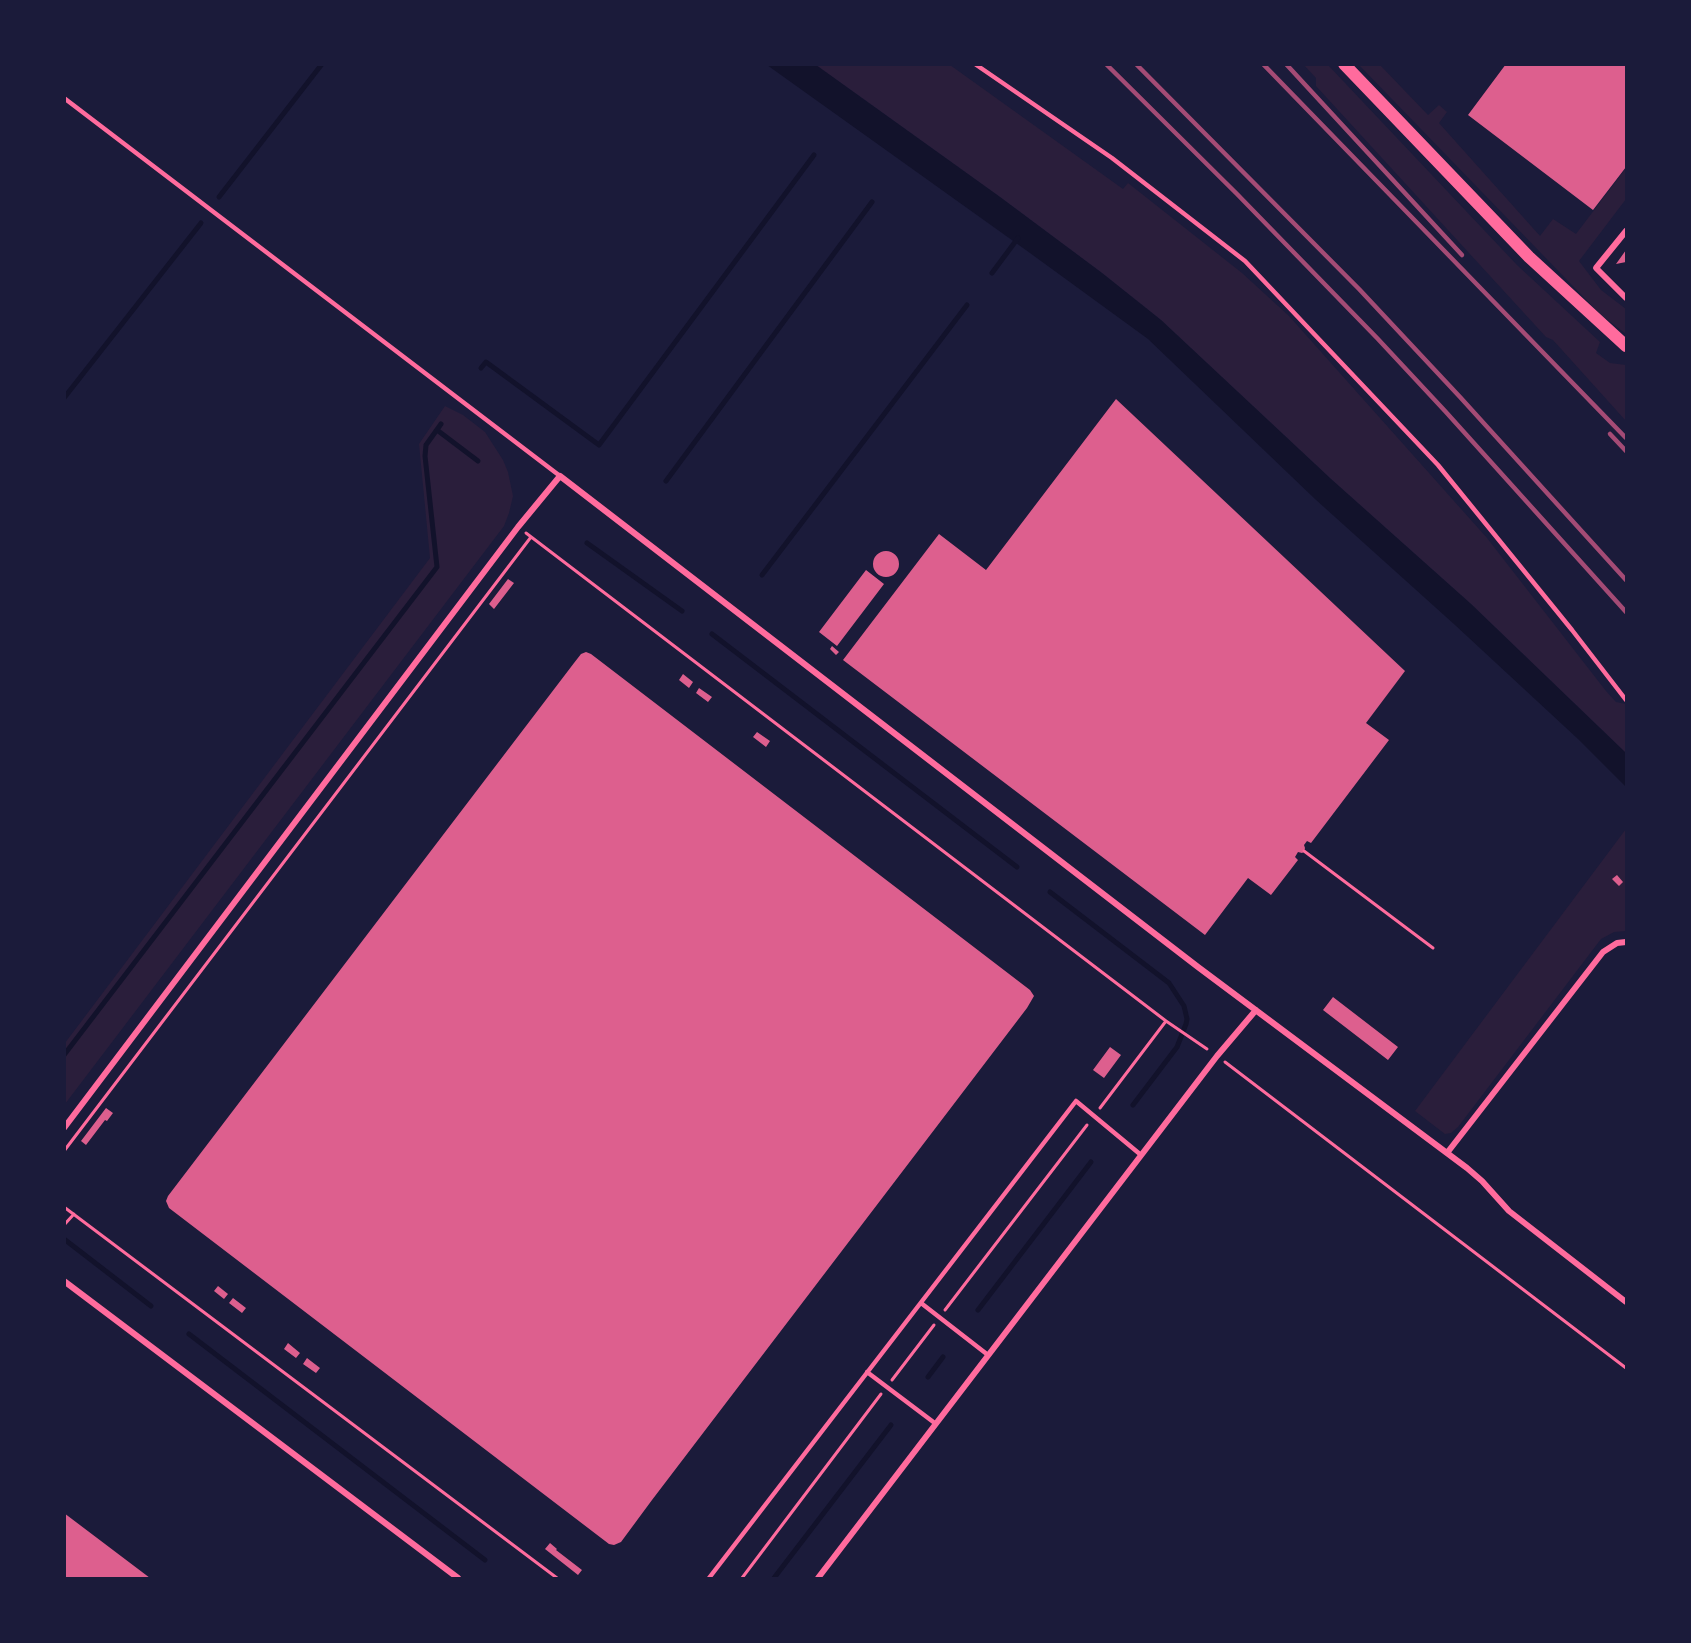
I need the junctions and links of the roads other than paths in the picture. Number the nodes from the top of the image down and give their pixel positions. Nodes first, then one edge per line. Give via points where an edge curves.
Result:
1 (975, 64) edge
2 (1344, 64) edge
3 (64, 98) edge
4 (1626, 231) edge
5 (1626, 298) edge
6 (1626, 346) edge
7 (560, 476) junction
8 (1626, 700) edge
9 (1626, 942) edge
10 (1256, 1010) junction
11 (64, 1128) edge
12 (1447, 1153) junction
13 (1141, 1155) junction
14 (64, 1281) edge
15 (1626, 1302) edge
16 (921, 1303) junction
17 (988, 1355) junction
18 (867, 1372) junction
19 (936, 1424) junction
20 (458, 1578) edge
21 (710, 1578) edge
22 (818, 1578) edge

1 - 8 lane via 1112,158 1245,261 1438,465
2 - 6 main road via 1529,257
3 - 7 lane
4 - 5 street via 1596,267
7 - 10 street
7 - 11 street
9 - 12 street via 1603,952
10 - 12 street
10 - 13 street
12 - 15 street via 1482,1181 1509,1211
13 - 16 lane via 1076,1101
13 - 17 street
14 - 20 street
16 - 17 lane
16 - 18 lane
17 - 19 street
18 - 19 lane
18 - 21 lane
19 - 22 street

